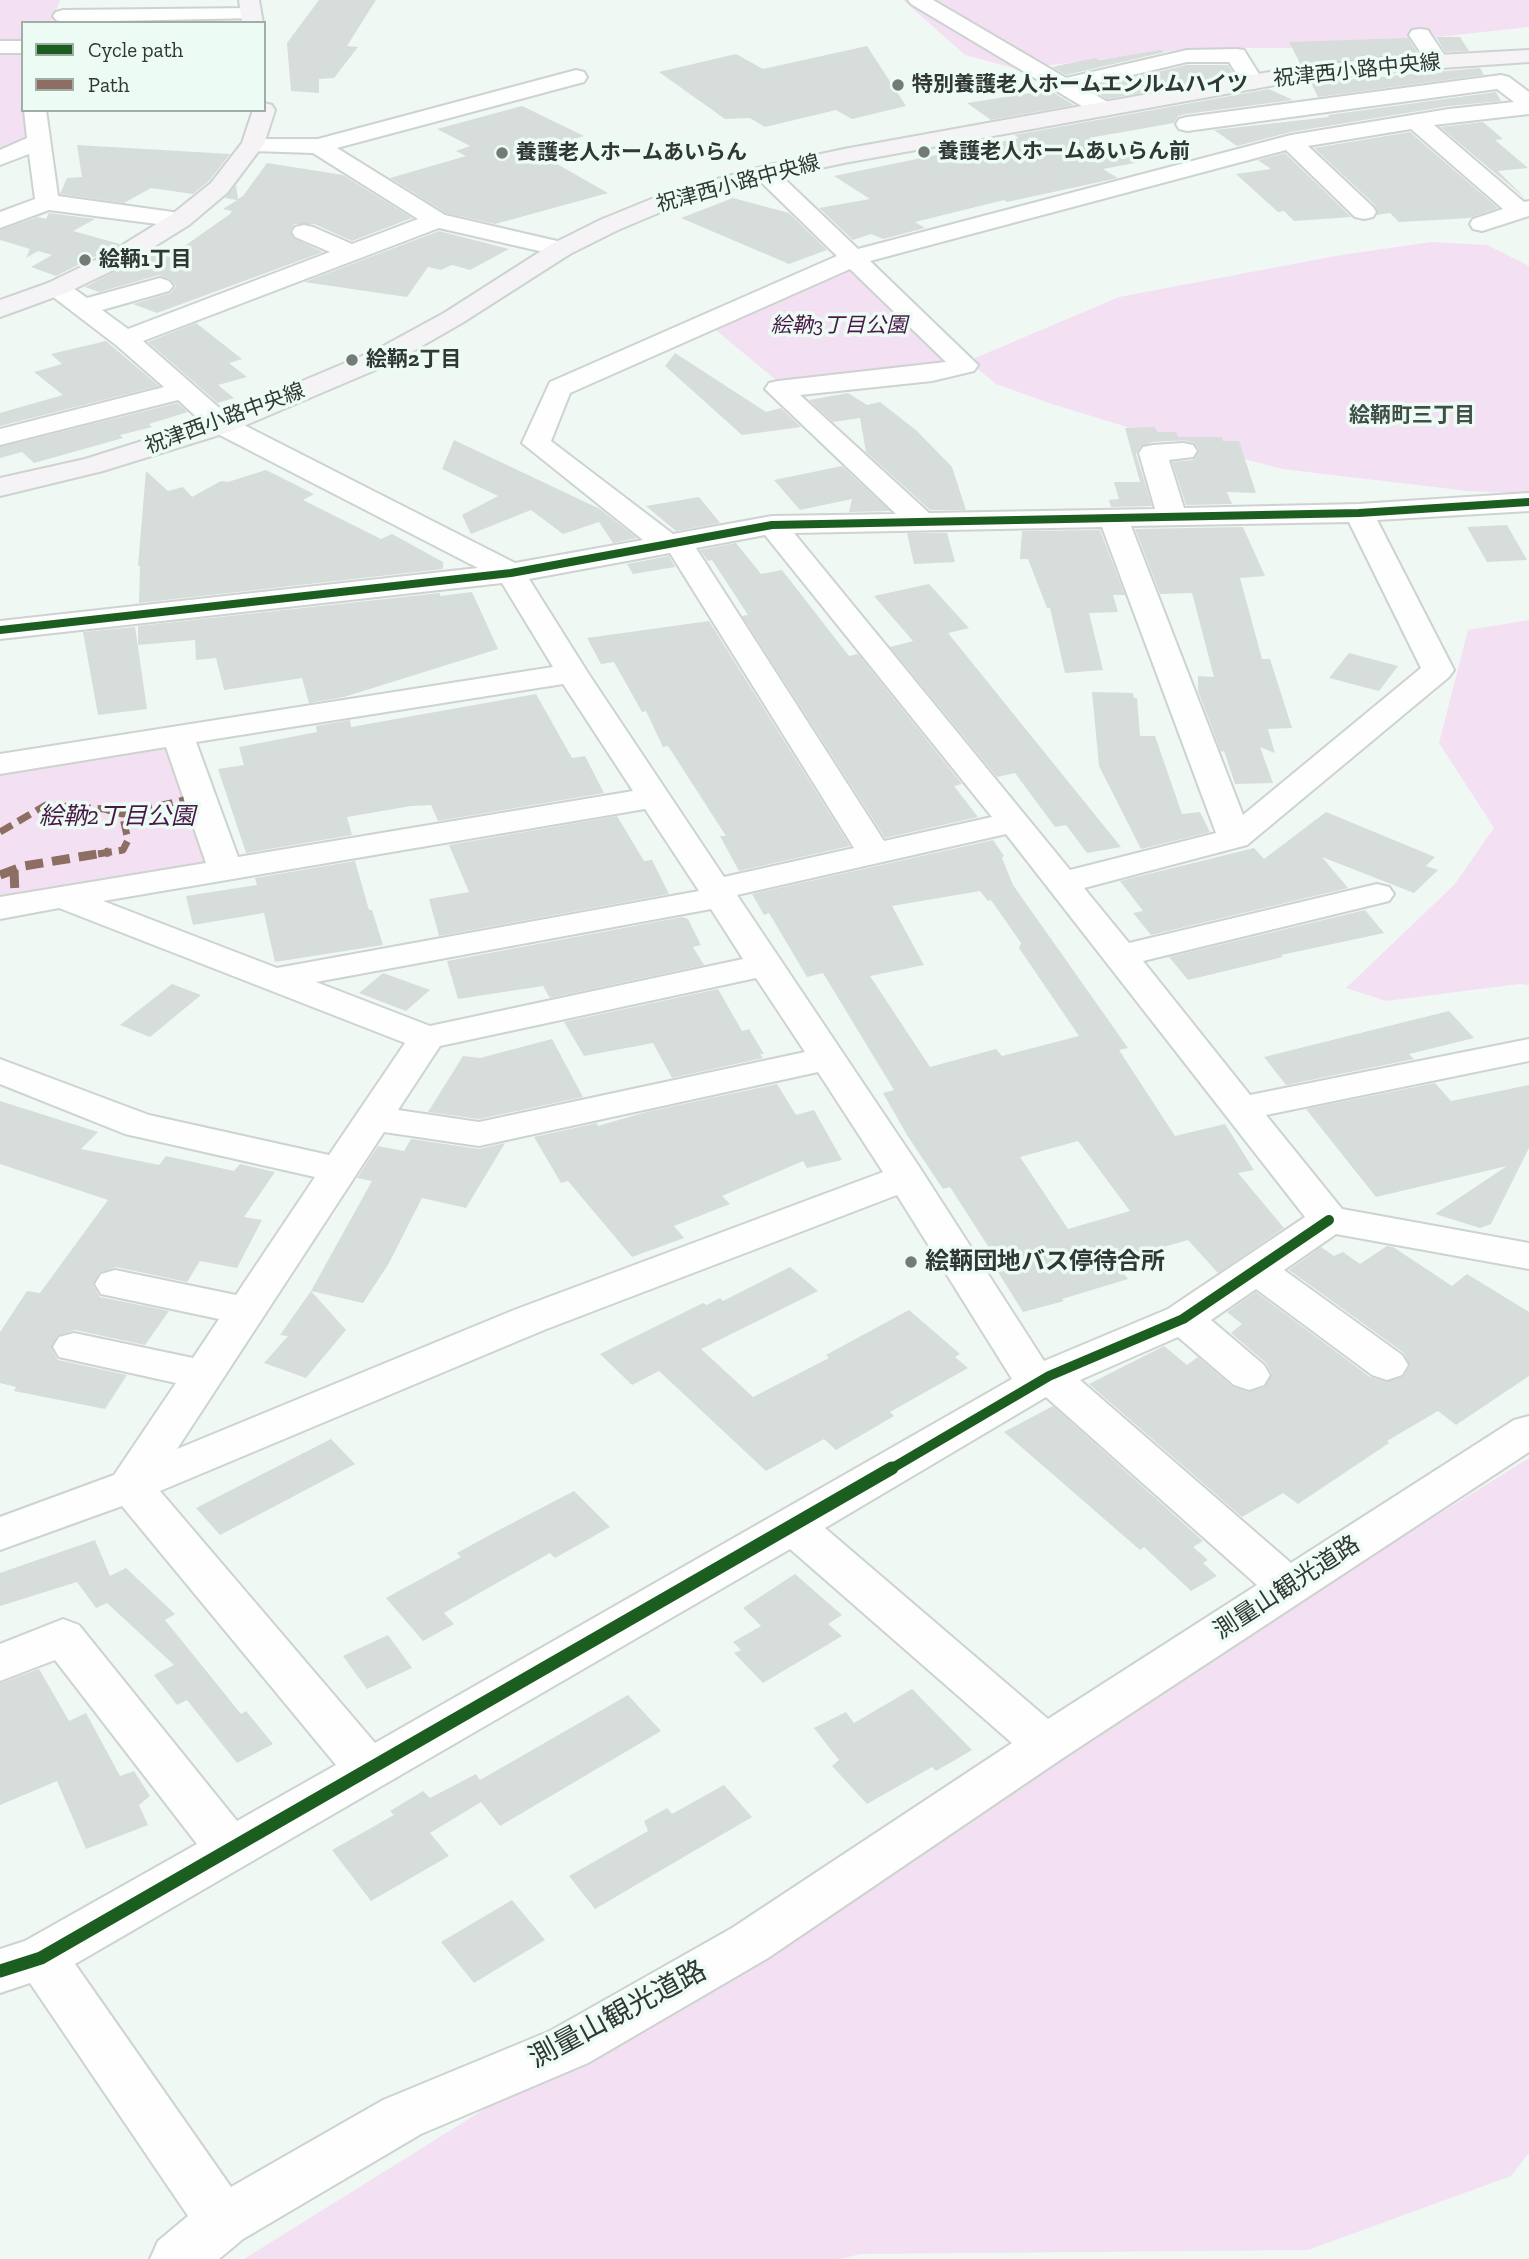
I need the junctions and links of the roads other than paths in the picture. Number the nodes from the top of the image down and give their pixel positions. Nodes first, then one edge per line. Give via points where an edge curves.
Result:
1 (918, 0) edge
2 (251, 12) edge
3 (64, 13) edge
4 (1420, 35) dead end
5 (0, 47) edge
6 (21, 47) edge
7 (1529, 56) edge
8 (1477, 60) junction
9 (1438, 62) junction
10 (576, 77) dead end
11 (1253, 82) junction
12 (1501, 82) junction
13 (1063, 85) junction
14 (1152, 100) junction
15 (1529, 105) edge
16 (1104, 109) junction
17 (35, 112) edge
18 (263, 112) edge
19 (1416, 122) junction
20 (1187, 124) junction
21 (38, 142) junction
22 (1291, 142) junction
23 (253, 144) junction
24 (318, 146) junction
25 (1235, 156) junction
26 (0, 158) edge
27 (765, 173) junction
28 (47, 202) junction
29 (1524, 210) edge
30 (1364, 212) dead end
31 (180, 220) junction
32 (437, 220) junction
33 (0, 221) edge
34 (1482, 224) dead end
35 (304, 232) dead end
36 (561, 249) junction
37 (353, 253) junction
38 (853, 258) junction
39 (160, 286) dead end
40 (58, 288) junction
41 (256, 289) junction
42 (84, 307) junction
43 (0, 309) edge
44 (132, 345) junction
45 (182, 391) junction
46 (222, 425) junction
47 (0, 437) edge
48 (1183, 451) dead end
49 (0, 487) edge
50 (1529, 502) edge
51 (1359, 513) junction
52 (1172, 516) junction
53 (1113, 517) junction
54 (922, 522) junction
55 (772, 525) junction
56 (673, 543) junction
57 (511, 573) junction
58 (0, 630) edge
59 (572, 673) junction
60 (178, 736) junction
61 (0, 764) edge
62 (654, 797) junction
63 (1014, 822) junction
64 (1234, 838) junction
65 (875, 854) junction
66 (225, 869) junction
67 (1062, 883) junction
68 (718, 893) junction
69 (1377, 894) dead end
70 (63, 898) junction
71 (0, 908) edge
72 (1121, 956) junction
73 (765, 965) junction
74 (276, 979) junction
75 (427, 1038) junction
76 (1529, 1050) edge
77 (826, 1059) junction
78 (0, 1071) edge
79 (1241, 1108) junction
80 (375, 1118) junction
81 (339, 1170) junction
82 (906, 1177) junction
83 (1329, 1220) junction
84 (1528, 1253) edge
85 (1257, 1270) junction
86 (115, 1284) dead end
87 (246, 1311) junction
88 (1183, 1320) junction
89 (74, 1347) dead end
90 (1387, 1365) dead end
91 (205, 1375) junction
92 (1249, 1375) dead end
93 (1043, 1380) junction
94 (1529, 1431) edge
95 (130, 1486) junction
96 (793, 1526) junction
97 (0, 1534) edge
98 (1288, 1587) junction
99 (0, 1663) edge
100 (1046, 1745) junction
101 (369, 1770) junction
102 (230, 1850) junction
103 (21, 1965) edge
104 (223, 2221) junction
105 (178, 2259) edge

1 - 13 street
2 - 3 street
4 - 9 street
5 - 6 street
7 - 8 main road, 祝津西小路中央線
8 - 9 main road, 祝津西小路中央線
8 - 12 street
9 - 11 main road, 祝津西小路中央線 via 1340,69
10 - 24 street
11 - 13 street via 1236,55 1187,56
11 - 14 main road, 祝津西小路中央線
12 - 15 street
12 - 20 street
13 - 16 street
14 - 16 main road, 祝津西小路中央線
14 - 20 street
15 - 19 street
16 - 27 main road, 祝津西小路中央線
17 - 21 street
18 - 23 main road
19 - 22 street
19 - 29 street
20 - 25 street
21 - 26 street
21 - 28 street
22 - 25 street
22 - 30 street
23 - 24 street
23 - 31 main road via 219,188
24 - 32 street
25 - 38 street
27 - 36 main road, 祝津西小路中央線 via 674,198
27 - 38 street
28 - 31 street
28 - 33 street
29 - 34 street
31 - 40 main road
32 - 36 street
32 - 37 street
35 - 37 street
36 - 46 main road, 祝津西小路中央線 via 385,356
37 - 41 street
38 - 54 street via 965,365 932,373 778,389
38 - 56 street via 559,388 536,443
39 - 42 street
40 - 42 street
40 - 43 main road
41 - 44 street
41 - 44 street via 282,305
42 - 44 street
44 - 45 street
45 - 46 street
45 - 47 street
46 - 49 main road, 祝津西小路中央線 via 93,465
46 - 57 street
48 - 52 street via 1153,453
50 - 51 street
51 - 52 street
51 - 64 street via 1438,670
52 - 53 street
53 - 54 street
53 - 64 street
54 - 55 street
55 - 56 street
55 - 63 street
56 - 57 street
56 - 65 street
57 - 58 street
57 - 59 street
59 - 60 street
59 - 62 street
60 - 61 street
60 - 66 street
62 - 66 street
62 - 68 street
63 - 65 street
63 - 67 street
64 - 67 street
65 - 68 street
66 - 70 street
67 - 72 street
68 - 73 street
68 - 74 street
69 - 72 street
70 - 71 street
70 - 74 street
72 - 79 street
73 - 75 street
73 - 77 street
74 - 75 street
75 - 80 street
76 - 79 street
77 - 80 street via 479,1134
77 - 82 street
78 - 81 street via 139,1125
79 - 83 street
80 - 81 street
81 - 87 street
82 - 93 street
82 - 95 street via 529,1320
83 - 84 street
83 - 85 street
85 - 88 street
85 - 90 street
86 - 87 street
87 - 91 street
88 - 92 street
88 - 93 street
89 - 91 street
91 - 95 street
93 - 96 street
93 - 98 street
94 - 98 street, 測量山観光道路
95 - 97 street
95 - 101 street
96 - 100 street
96 - 101 street
98 - 100 street, 測量山観光道路
99 - 102 street via 63,1637
100 - 104 street, 測量山観光道路 via 738,1950 569,2047 402,2117
101 - 102 street
102 - 103 street
103 - 104 street
104 - 105 street, 測量山観光道路

